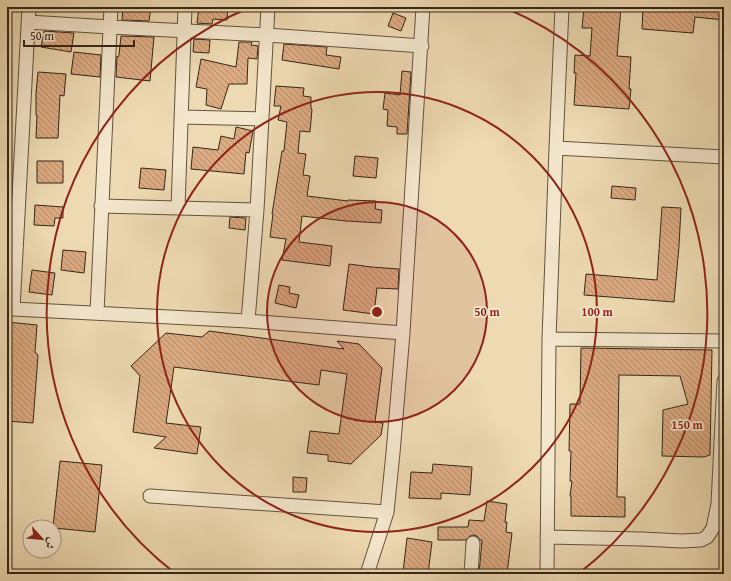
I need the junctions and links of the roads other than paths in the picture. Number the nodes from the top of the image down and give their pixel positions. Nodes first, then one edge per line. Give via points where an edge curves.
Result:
1 (29, 7) edge
2 (111, 7) edge
3 (185, 7) edge
4 (268, 7) edge
5 (423, 7) edge
6 (562, 7) edge
7 (28, 22) junction
8 (110, 27) junction
9 (183, 31) junction
10 (267, 35) junction
11 (422, 46) junction
12 (181, 117) junction
13 (262, 120) junction
14 (556, 148) junction
15 (724, 157) edge
16 (101, 206) junction
17 (178, 208) junction
18 (257, 210) junction
19 (10, 309) edge
20 (97, 313) junction
21 (248, 321) junction
22 (403, 333) junction
23 (549, 339) junction
24 (724, 340) edge
25 (724, 380) edge
26 (150, 496) dead end
27 (387, 512) junction
28 (547, 538) junction
29 (473, 543) dead end
30 (367, 574) edge
31 (471, 574) edge
32 (547, 574) edge

1 - 7 street
2 - 8 street
3 - 9 street
4 - 10 street
5 - 11 street
6 - 14 street
7 - 8 street
7 - 19 street
8 - 9 street
8 - 16 street
9 - 10 street
9 - 12 street
10 - 11 street
10 - 13 street
11 - 22 street
12 - 13 street
12 - 17 street
13 - 18 street
14 - 15 street
14 - 23 street
16 - 17 street
16 - 20 street
17 - 18 street
18 - 21 street
19 - 20 street
20 - 21 street
21 - 22 street
22 - 27 street
23 - 24 street
23 - 28 street
25 - 28 street via 718,504 713,528 707,537 701,540 682,541
26 - 27 street
27 - 30 street
28 - 32 street
29 - 31 street

